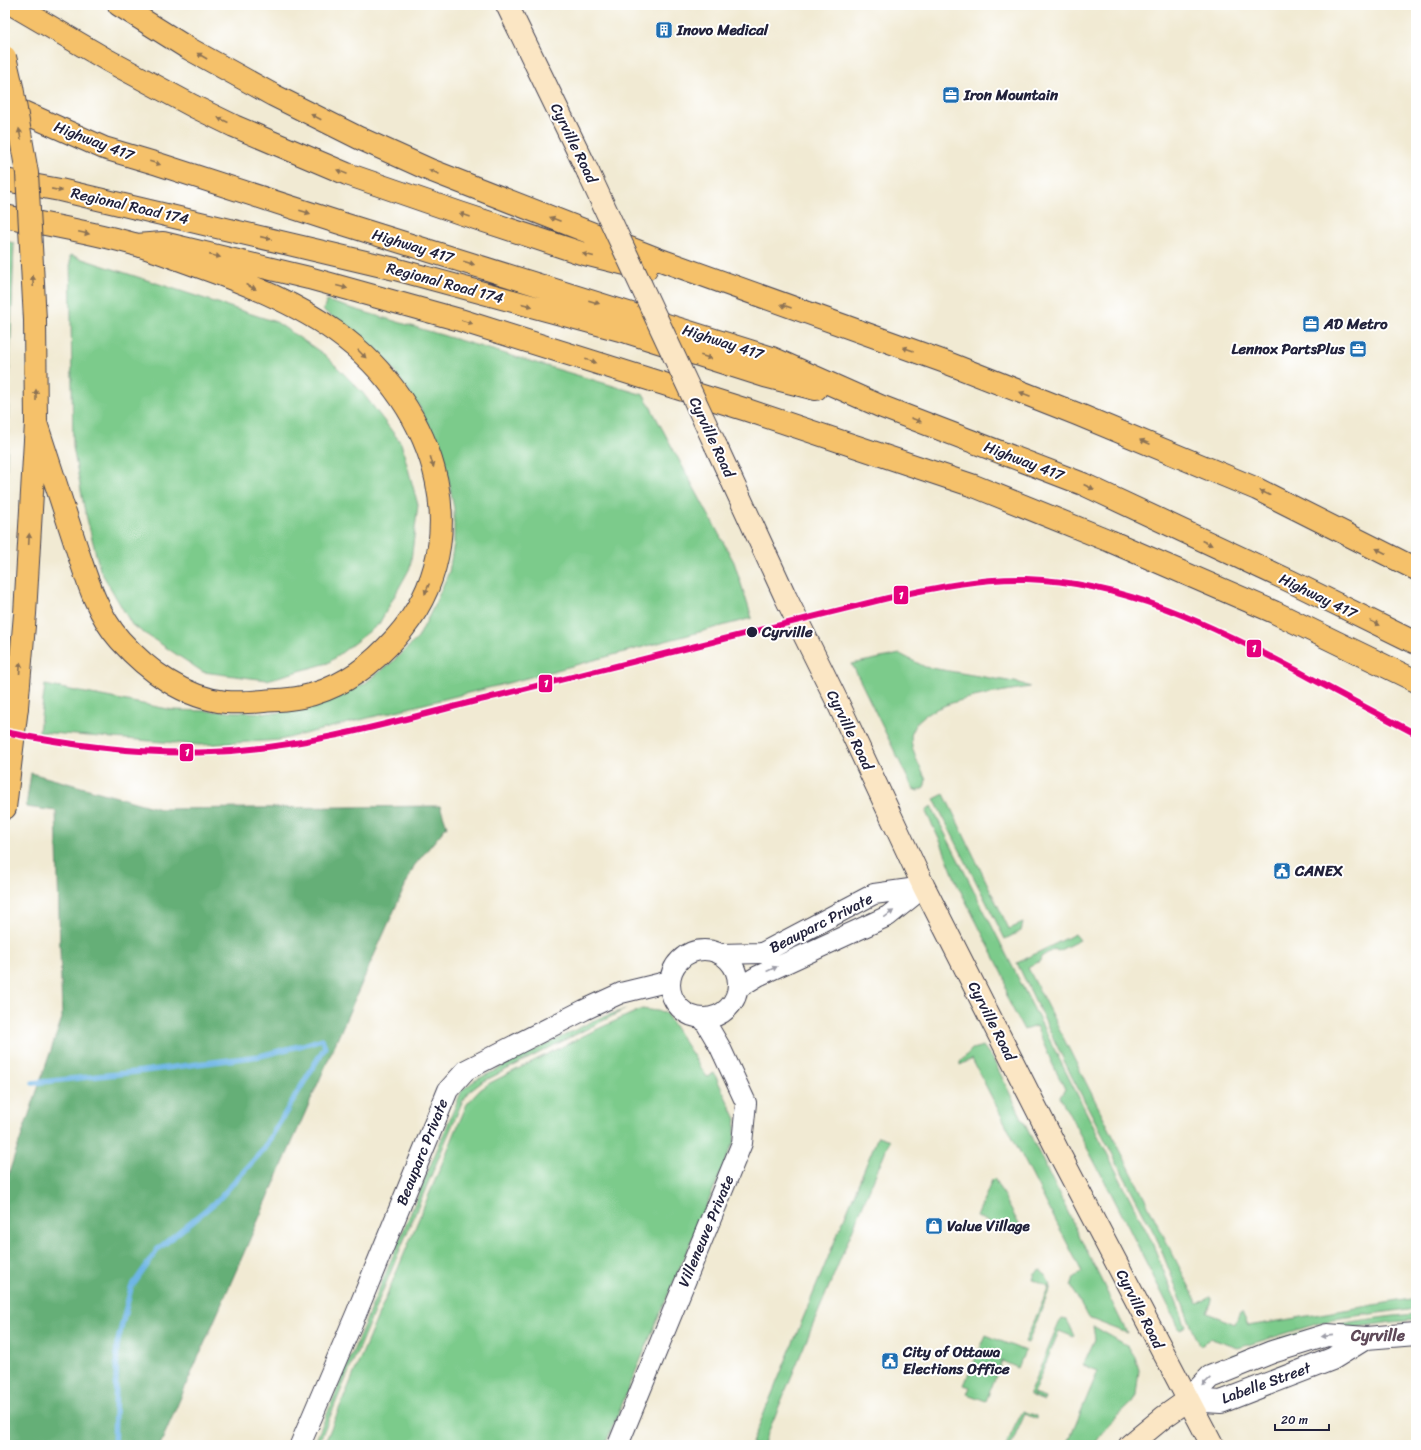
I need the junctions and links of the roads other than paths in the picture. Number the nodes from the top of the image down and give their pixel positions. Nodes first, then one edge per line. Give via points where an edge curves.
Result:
1 (13, 5) edge
2 (119, 5) edge
3 (507, 5) edge
4 (5, 57) edge
5 (5, 104) edge
6 (5, 180) edge
7 (5, 216) edge
8 (136, 245) junction
9 (762, 297) junction
10 (880, 406) junction
11 (36, 423) junction
12 (1416, 569) edge
13 (1416, 643) edge
14 (1416, 681) edge
15 (5, 808) edge
16 (924, 887) junction
17 (720, 954) junction
18 (670, 981) junction
19 (738, 988) junction
20 (703, 1018) junction
21 (1416, 1334) edge
22 (1366, 1338) junction
23 (1188, 1400) junction
24 (300, 1445) edge
25 (618, 1445) edge
26 (1130, 1445) edge
27 (1212, 1445) edge

9 -> 1 main road via 581,253 347,174 193,106
9 -> 2 main road via 467,185 359,138 224,69
3 - 16 main road, Cyrville Road, bridge
11 -> 4 main road, bridge via 35,320 27,173
5 -> 10 main road, Highway 417 via 104,148 772,358
6 -> 10 main road, Regional Road 174 via 122,204 395,269 627,332 765,376
7 -> 8 main road
8 -> 11 main road via 242,282 312,317 353,345 388,382 406,407 426,444 439,489 441,510 438,552 434,572 418,609 405,628 377,658 342,682 323,691 283,700 225,702 177,686 154,672 134,655 117,637 100,610 82,565
8 -> 14 main road via 163,243 309,278 460,320 747,410 966,483 1110,541 1274,612
12 -> 9 main road via 1257,489 1077,414 945,362
10 -> 13 main road, Highway 417 via 1082,484
15 -> 11 main road via 25,614
16 - 17 street, Beauparc Private via 874,894 762,953
19 -> 16 street, Beauparc Private via 758,976 888,916
16 - 23 main road, Cyrville Road
17 - 18 street via 707,950 694,952 682,958 674,968
17 - 19 street via 730,963 736,974
18 - 20 street via 672,994 678,1006 688,1014
18 - 24 street, Beauparc Private via 621,992 584,1010 466,1070 448,1090
19 - 20 street via 734,1000 726,1011 714,1017
20 - 25 street, Villeneuve Private via 720,1047 746,1103 742,1143
21 - 22 street, Labelle Street
22 - 23 street, Labelle Street via 1332,1359 1221,1402
22 -> 23 street, Labelle Street via 1327,1335 1272,1352 1210,1377
23 - 26 main road
23 - 27 main road, Cyrville Road

